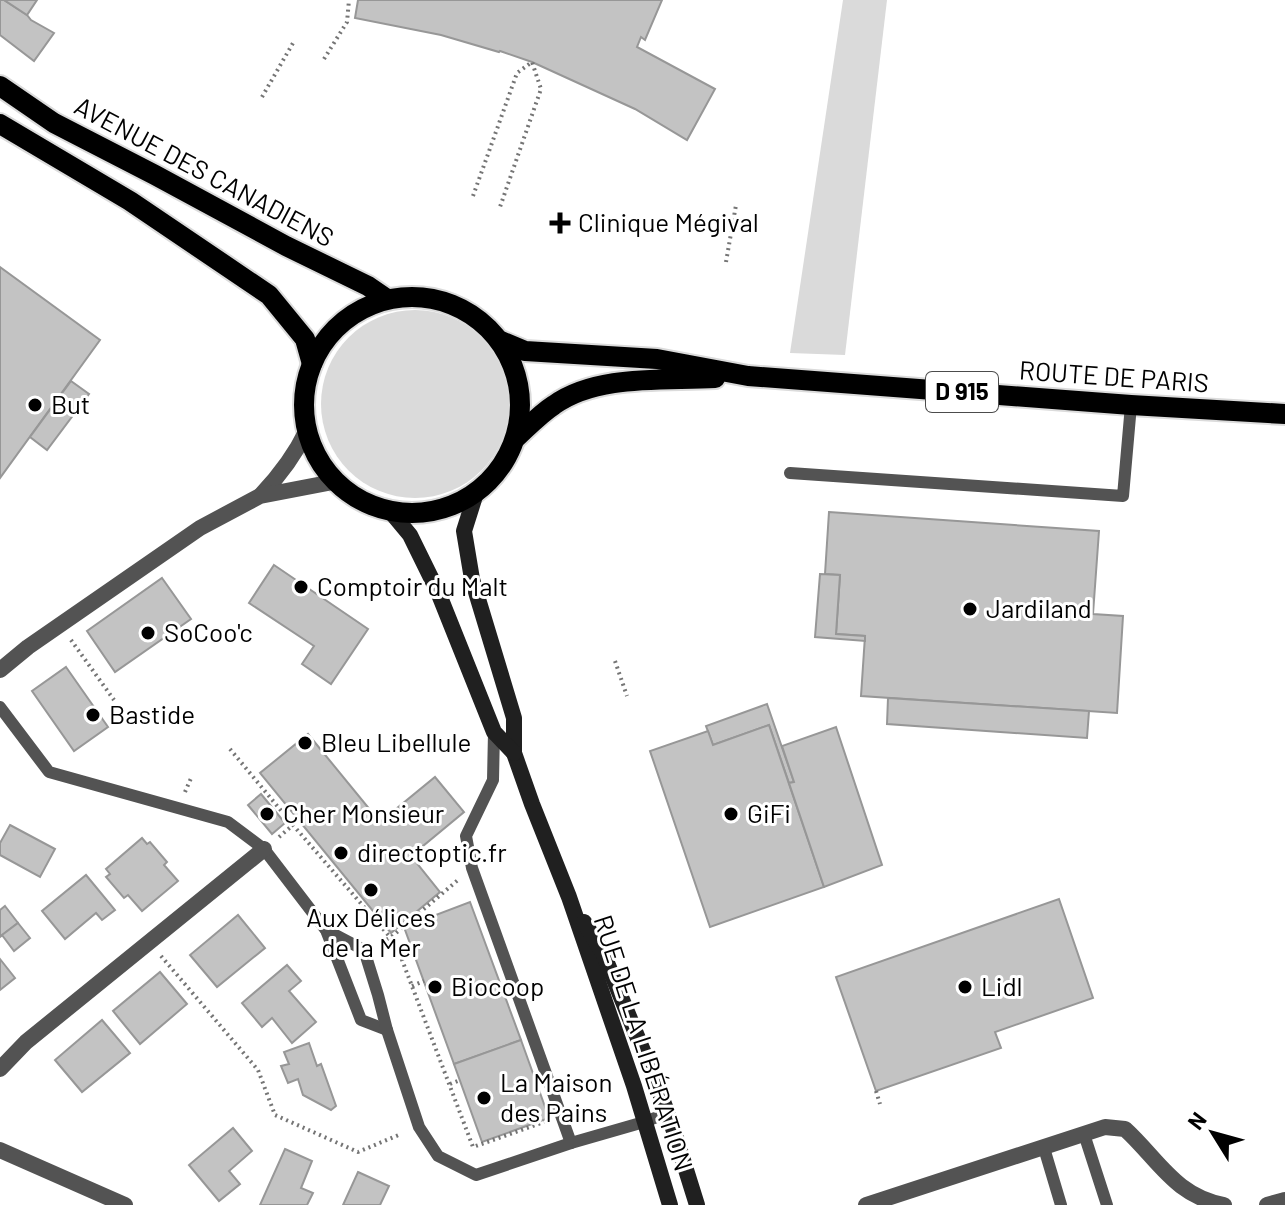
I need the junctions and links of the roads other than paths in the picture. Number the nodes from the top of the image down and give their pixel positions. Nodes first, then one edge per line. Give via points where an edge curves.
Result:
1 (0, 86) edge
2 (0, 124) edge
3 (387, 299) junction
4 (501, 341) junction
5 (312, 364) junction
6 (748, 376) junction
7 (1131, 405) junction
8 (1285, 414) edge
9 (307, 430) junction
10 (516, 438) junction
11 (790, 473) dead end
12 (333, 482) junction
13 (476, 493) junction
14 (260, 496) junction
15 (390, 511) junction
16 (0, 670) edge
17 (0, 707) edge
18 (494, 732) junction
19 (514, 753) junction
20 (267, 846) junction
21 (569, 897) junction
22 (326, 930) junction
23 (387, 1030) junction
24 (0, 1069) edge
25 (668, 1113) junction
26 (644, 1122) junction
27 (1084, 1134) junction
28 (571, 1143) junction
29 (1044, 1148) junction
30 (0, 1150) edge
31 (1285, 1200) edge
32 (125, 1205) edge
33 (670, 1205) edge
34 (697, 1205) edge
35 (866, 1205) edge
36 (1061, 1205) edge
37 (1107, 1205) edge
38 (1224, 1205) edge
39 (1267, 1205) edge

1 - 3 main road, AVENUE DES CANADIENS via 54,123
2 - 5 main road via 130,201 269,295 305,339
3 - 4 main road via 413,296 450,303 483,322
3 - 5 main road via 342,322
4 - 6 main road, D 915 via 525,351 657,359
4 - 10 main road via 519,385
5 - 9 main road via 305,388
6 - 7 main road, ROUTE DE PARIS / D 915
6 - 10 main road, D 915 via 585,389 556,403
7 - 8 main road, ROUTE DE PARIS / D 915
7 - 11 lane via 1123,496
9 - 12 main road via 316,459
9 - 14 street via 278,478
10 - 13 main road via 501,467
12 - 14 street
12 - 15 main road via 363,502
13 - 15 main road via 449,507 420,513
13 - 19 main road, RUE DE LA LIBÉRATION via 464,531 472,579 514,718
14 - 16 street via 200,528
15 - 18 main road, RUE DE LA LIBÉRATION via 410,535 438,592
17 - 20 lane via 49,772 228,822
18 - 19 main road, RUE DE LA LIBÉRATION
18 - 28 lane via 493,780 466,836 472,868
19 - 21 main road, RUE DE LA LIBÉRATION
20 - 22 lane
20 - 24 street via 26,1042
21 - 25 main road, RUE DE LA LIBÉRATION via 603,953
21 - 26 main road, RUE DE LA LIBÉRATION
22 - 23 lane via 361,1020
22 - 23 lane via 364,950
23 - 28 lane via 419,1127 438,1156 476,1175
25 - 26 lane
25 - 34 main road, RUE DE LA LIBÉRATION
26 - 28 lane
26 - 33 main road, RUE DE LA LIBÉRATION
27 - 29 street
27 - 37 lane
27 - 38 street via 1105,1127 1125,1129 1178,1185
29 - 35 street
29 - 36 lane
30 - 32 street
31 - 39 street

